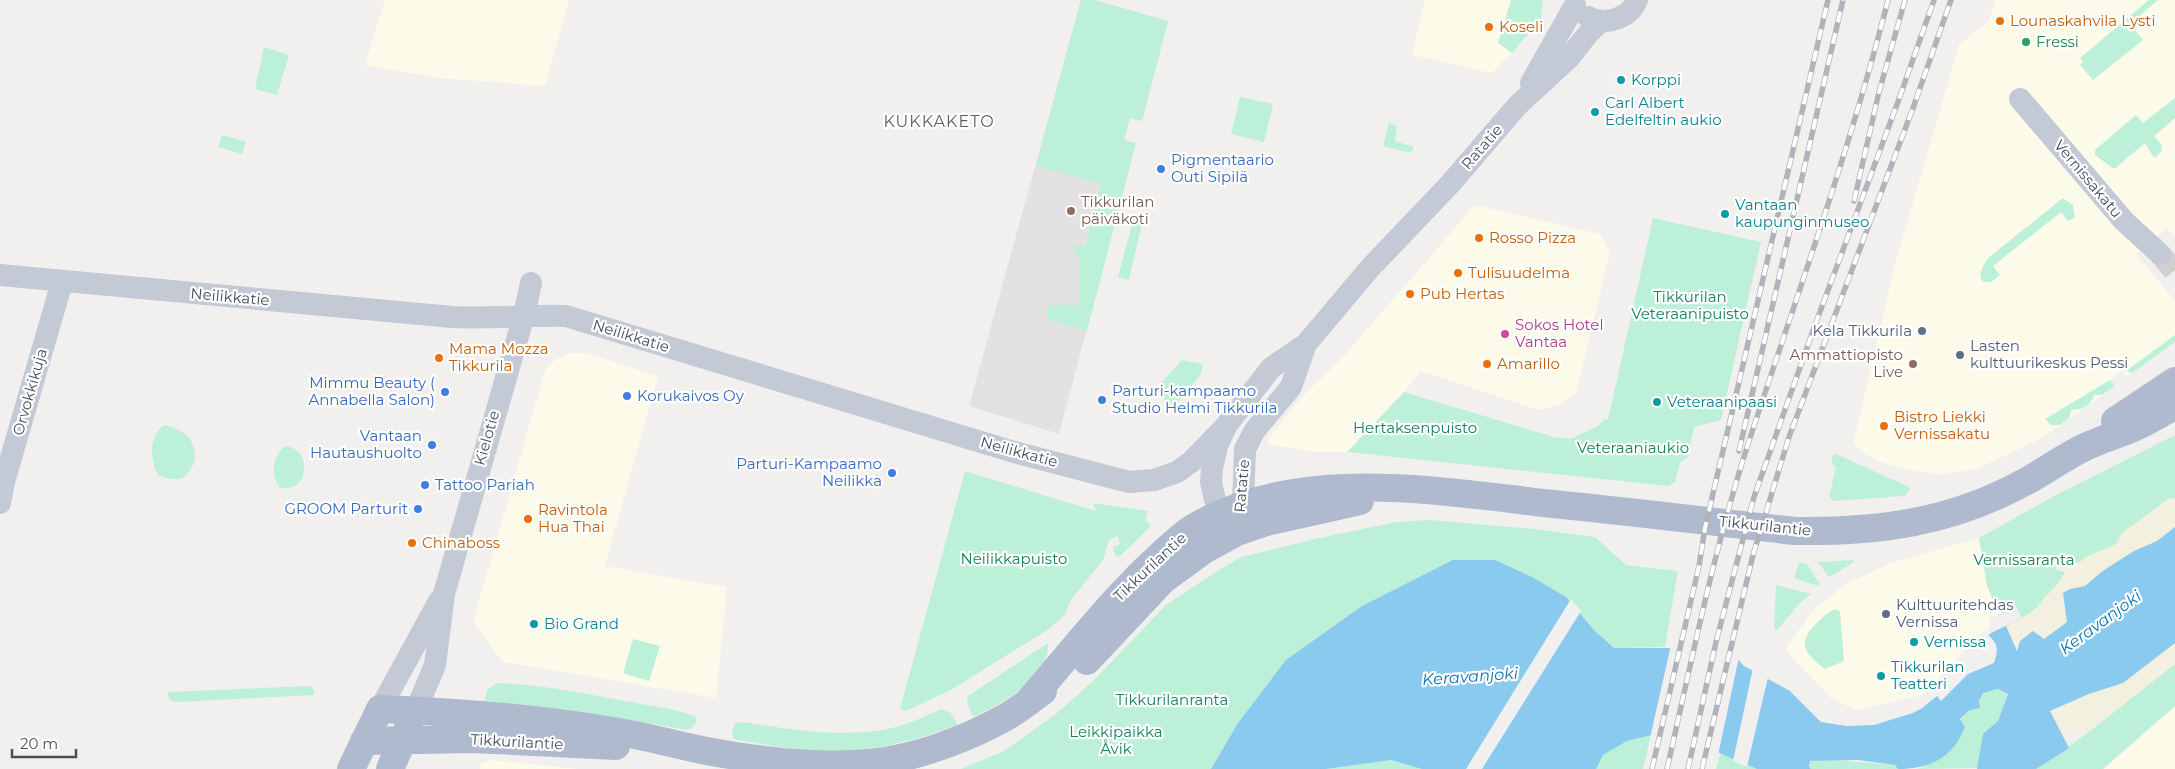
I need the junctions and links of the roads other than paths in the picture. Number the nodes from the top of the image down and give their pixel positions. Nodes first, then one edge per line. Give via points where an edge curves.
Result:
1 (1637, 0) edge
2 (1573, 3) edge
3 (1601, 21) junction
4 (2020, 99) dead end
5 (1518, 105) junction
6 (2160, 254) tunnel mouth
7 (0, 275) edge
8 (62, 282) junction
9 (530, 283) dead end
10 (524, 315) junction
11 (1306, 344) junction
12 (2175, 381) edge
13 (2175, 406) edge
14 (1226, 426) junction
15 (2086, 446) junction
16 (1429, 490) junction
17 (0, 503) edge
18 (1243, 504) junction
19 (1227, 523) junction
20 (444, 594) junction
21 (380, 709) junction
22 (416, 710) junction
23 (404, 740) junction
24 (364, 741) junction
25 (670, 744) junction
26 (351, 769) edge
27 (390, 769) edge

1 - 3 street via 1623,16
2 - 3 street via 1586,16
2 - 5 street, Ratatie
3 - 5 street, Ratatie via 1569,58
4 - 6 street, Vernissakatu via 2124,221
5 - 11 street, Ratatie via 1370,268
7 - 8 street, Neilikkatie
8 - 10 street, Neilikkatie via 452,317
8 - 17 street, Orvokkikuja
9 - 10 street, Kielotie
10 - 14 street, Neilikkatie via 566,316 1014,452 1121,480 1142,482 1177,472
10 - 20 street, Kielotie
11 - 14 street, Ratatie via 1271,368
11 - 18 street, Ratatie via 1291,387 1255,430 1245,449
12 - 15 main road, Tikkurilantie via 2124,414
13 - 15 main road, Tikkurilantie via 2133,428
14 - 19 street, Ratatie via 1217,446 1211,482
15 - 16 main road, Tikkurilantie via 2022,483 1951,514 1915,523 1848,532 1795,531
16 - 18 main road, Tikkurilantie via 1332,489
16 - 19 main road, Tikkurilantie via 1266,522
18 - 19 main road, Tikkurilantie
19 - 25 main road, Tikkurilantie via 1199,554 1163,580 1084,664 1008,716 984,728 887,761 838,765 725,754
20 - 21 street, Kielotie
20 - 22 street, Kielotie via 435,665
21 - 22 main road, Tikkurilantie
21 - 24 main road, Kielotie
22 - 23 main road, Kielotie
22 - 25 main road, Tikkurilantie via 565,723
23 - 24 main road, Tikkurilantie
23 - 25 main road, Tikkurilantie via 473,739 604,746
23 - 27 main road, Kielotie
24 - 26 main road, Kielotie

